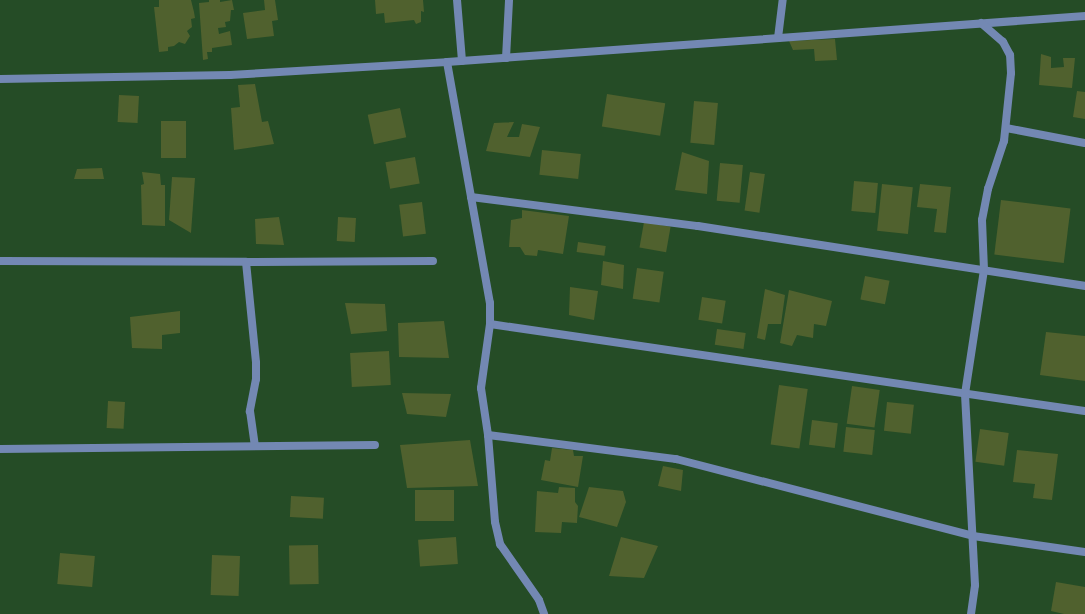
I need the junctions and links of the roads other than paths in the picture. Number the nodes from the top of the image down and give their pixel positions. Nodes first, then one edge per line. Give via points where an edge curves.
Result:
1 (457, 0) edge
2 (509, 0) edge
3 (783, 0) edge
4 (1085, 16) edge
5 (981, 23) junction
6 (778, 38) junction
7 (506, 58) junction
8 (447, 62) junction
9 (462, 62) junction
10 (0, 79) edge
11 (1006, 128) junction
12 (1085, 143) edge
13 (471, 197) junction
14 (0, 261) edge
15 (433, 261) dead end
16 (246, 262) junction
17 (984, 270) junction
18 (1085, 286) edge
19 (490, 324) junction
20 (965, 394) junction
21 (1085, 411) edge
22 (488, 435) junction
23 (375, 445) dead end
24 (255, 446) junction
25 (0, 449) edge
26 (973, 536) junction
27 (1085, 552) edge
28 (544, 614) edge
29 (971, 614) edge

1 - 9 street
2 - 7 street
3 - 6 street
4 - 5 street
5 - 6 street
5 - 11 street via 1003,42 1010,55
6 - 7 street
7 - 9 street
8 - 9 street
8 - 10 street via 230,75
8 - 13 street
11 - 12 street
11 - 17 street via 988,189 982,220
13 - 17 street via 698,226
13 - 19 street via 490,303
14 - 16 street
15 - 16 street
16 - 24 street via 256,363 250,411
17 - 18 street
17 - 20 street
19 - 20 street
19 - 22 street via 481,388
20 - 21 street
20 - 26 street
22 - 26 street via 676,459
22 - 28 street via 495,522 500,544 539,600
23 - 24 street
24 - 25 street
26 - 27 street
26 - 29 street via 975,585

